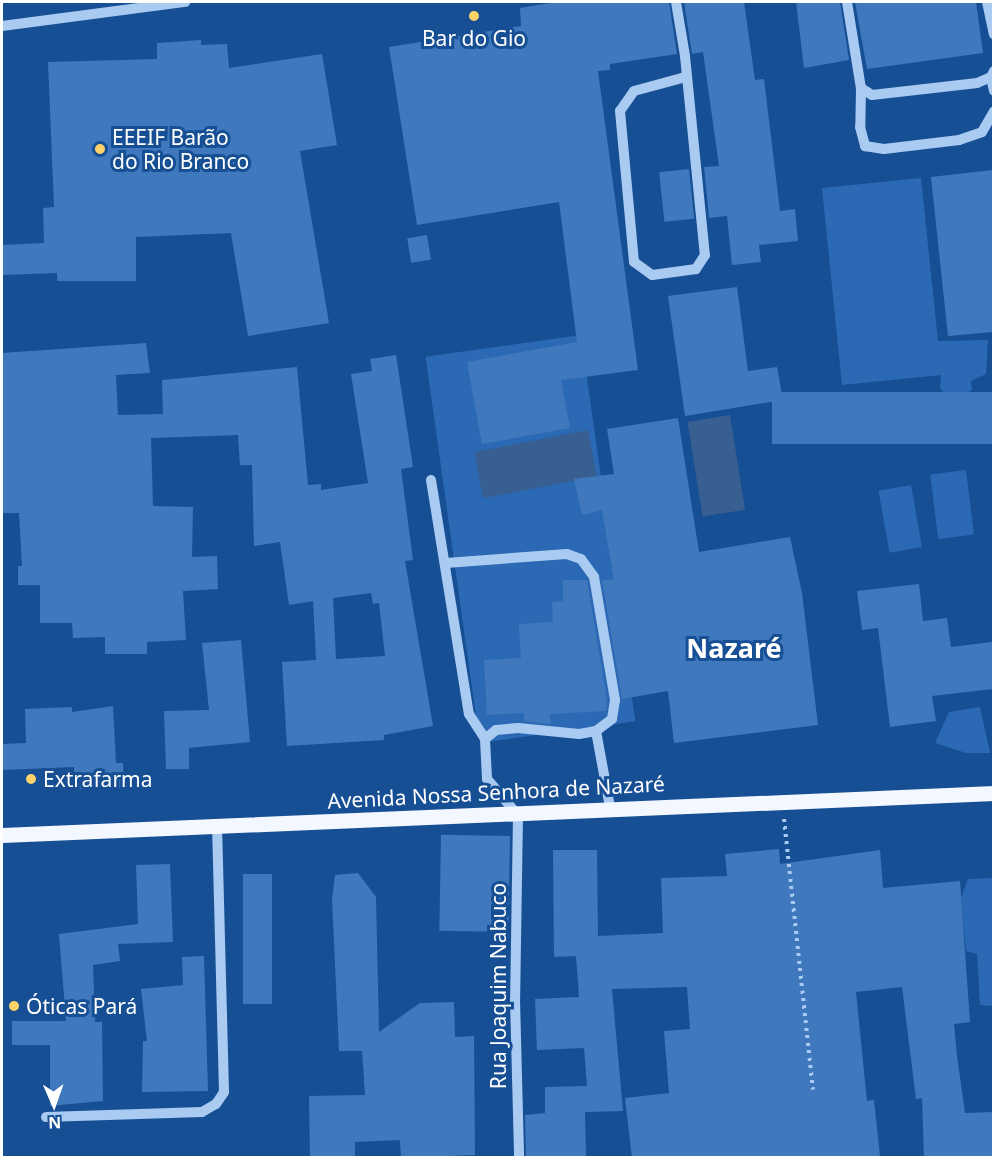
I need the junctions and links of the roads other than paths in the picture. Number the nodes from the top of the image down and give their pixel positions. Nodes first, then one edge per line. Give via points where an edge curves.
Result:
1 (185, 2) edge
2 (676, 2) edge
3 (847, 2) edge
4 (987, 2) edge
5 (2, 26) edge
6 (993, 34) edge
7 (992, 74) edge
8 (686, 77) junction
9 (861, 88) junction
10 (993, 92) edge
11 (993, 111) edge
12 (431, 480) dead end
13 (446, 563) junction
14 (597, 731) junction
15 (485, 739) junction
16 (993, 793) edge
17 (610, 807) junction
18 (518, 815) junction
19 (217, 824) junction
20 (2, 835) edge
21 (46, 1118) dead end
22 (519, 1158) edge

1 - 5 street
2 - 8 street
3 - 9 street
4 - 6 street
7 - 9 street via 977,83 886,96 872,95
7 - 10 street
8 - 8 street via 705,255 696,269 652,275 634,262 620,111 634,91
9 - 11 street via 860,128 865,146 884,149 959,140 982,132
12 - 13 street
13 - 14 street via 567,554 580,559 594,577 615,700 612,719
13 - 15 street via 469,714
14 - 15 street via 579,734 518,728 496,730
14 - 17 street
15 - 18 street via 487,779
16 - 17 main road, Avenida Nossa Senhora de Nazaré
17 - 18 main road, Avenida Nossa Senhora de Nazaré
18 - 19 main road, Avenida Nossa Senhora de Nazaré
18 - 22 street, Rua Joaquim Nabuco via 515,1000
19 - 20 main road, Avenida Nossa Senhora de Nazaré
19 - 21 street via 224,1092 216,1104 202,1112

